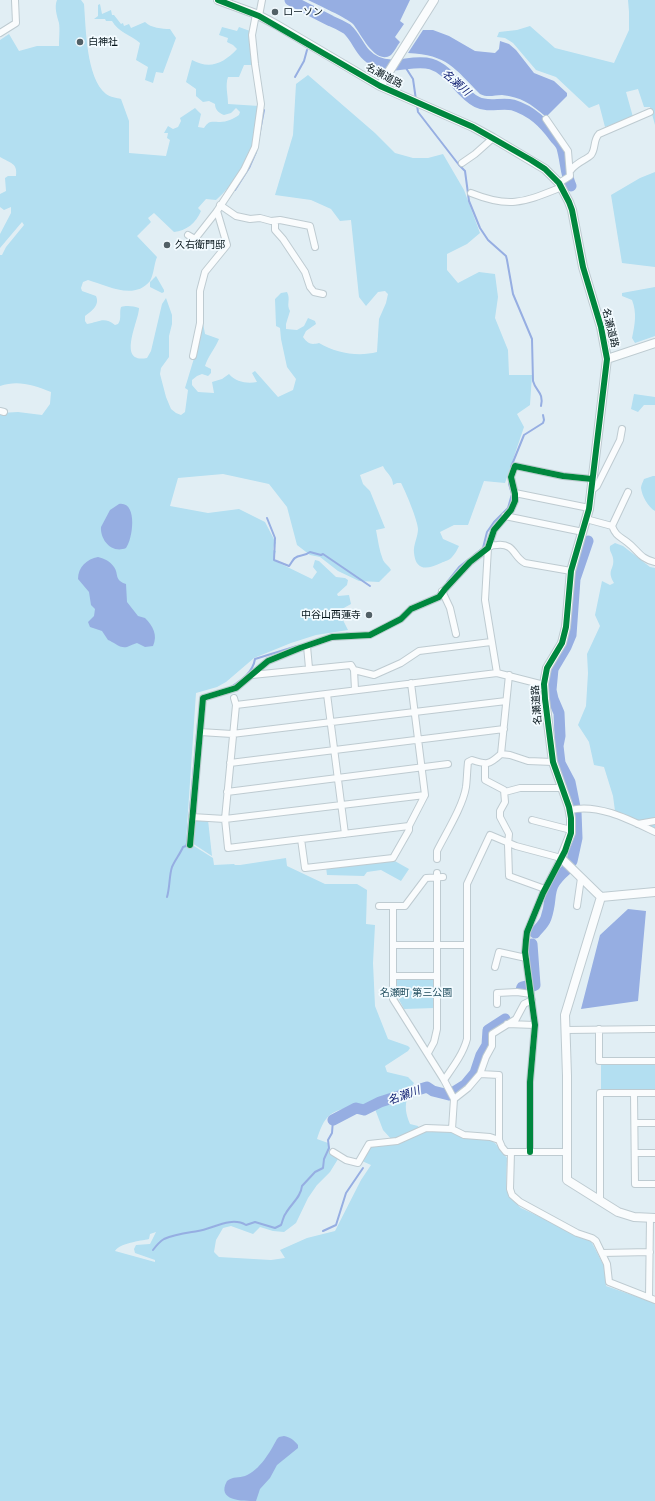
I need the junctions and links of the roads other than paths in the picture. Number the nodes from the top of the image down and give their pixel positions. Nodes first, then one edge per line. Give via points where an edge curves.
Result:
1 (15, 0) edge
2 (218, 0) edge
3 (262, 0) edge
4 (434, 0) edge
5 (258, 15) junction
6 (0, 33) edge
7 (380, 86) junction
8 (650, 112) dead end
9 (546, 119) dead end
10 (493, 138) junction
11 (462, 162) dead end
12 (565, 179) junction
13 (471, 193) dead end
14 (220, 205) junction
15 (217, 211) junction
16 (275, 221) junction
17 (188, 235) dead end
18 (315, 247) dead end
19 (323, 294) dead end
20 (655, 343) edge
21 (193, 356) dead end
22 (607, 359) junction
23 (622, 429) dead end
24 (592, 479) junction
25 (591, 491) junction
26 (628, 492) dead end
27 (515, 493) junction
28 (589, 508) junction
29 (505, 516) junction
30 (586, 519) junction
31 (612, 526) junction
32 (583, 532) junction
33 (488, 548) junction
34 (655, 562) edge
35 (571, 571) junction
36 (442, 591) junction
37 (491, 642) junction
38 (307, 646) junction
39 (458, 646) junction
40 (309, 668) junction
41 (354, 670) junction
42 (497, 673) junction
43 (252, 675) junction
44 (509, 676) junction
45 (411, 683) junction
46 (544, 685) junction
47 (355, 690) junction
48 (233, 693) junction
49 (327, 694) junction
50 (506, 701) junction
51 (236, 705) junction
52 (414, 712) junction
53 (331, 723) junction
54 (504, 729) junction
55 (200, 732) junction
56 (232, 734) junction
57 (418, 740) junction
58 (334, 751) junction
59 (501, 754) junction
60 (553, 762) junction
61 (230, 763) junction
62 (448, 764) dead end
63 (485, 764) junction
64 (421, 767) junction
65 (338, 778) junction
66 (563, 788) junction
67 (227, 792) junction
68 (505, 792) junction
69 (424, 795) junction
70 (341, 806) junction
71 (574, 809) junction
72 (192, 817) junction
73 (225, 819) junction
74 (532, 820) dead end
75 (655, 821) edge
76 (638, 824) junction
77 (409, 826) junction
78 (571, 830) junction
79 (655, 832) edge
80 (345, 834) junction
81 (301, 839) junction
82 (508, 843) junction
83 (190, 845) dead end
84 (561, 858) junction
85 (437, 859) dead end
86 (581, 878) junction
87 (545, 889) junction
88 (655, 892) edge
89 (601, 897) junction
90 (380, 906) dead end
91 (393, 906) junction
92 (577, 906) dead end
93 (393, 945) junction
94 (438, 945) junction
95 (467, 945) junction
96 (526, 958) junction
97 (495, 967) dead end
98 (393, 976) junction
99 (438, 976) junction
100 (531, 997) junction
101 (497, 1004) dead end
102 (507, 1024) junction
103 (535, 1025) junction
104 (599, 1029) junction
105 (655, 1029) edge
106 (566, 1030) junction
107 (428, 1053) junction
108 (655, 1061) edge
109 (480, 1074) junction
110 (444, 1080) junction
111 (634, 1093) junction
112 (655, 1093) edge
113 (454, 1099) junction
114 (635, 1123) junction
115 (655, 1123) edge
116 (452, 1129) junction
117 (499, 1140) junction
118 (333, 1152) dead end
119 (511, 1152) junction
120 (530, 1152) junction
121 (567, 1152) junction
122 (635, 1153) junction
123 (655, 1153) edge
124 (655, 1184) edge
125 (600, 1201) junction
126 (652, 1218) edge
127 (650, 1252) junction
128 (602, 1253) junction
129 (652, 1298) edge

1 - 6 street via 16,23
2 - 5 street, 名瀬道路
3 - 5 street
4 - 7 street
5 - 7 street, 名瀬道路
5 - 14 street via 252,35 261,104 255,147 244,170
7 - 10 street, 名瀬道路
8 - 12 street via 599,134 590,156 579,162
9 - 12 street via 568,151
10 - 11 street via 476,154
10 - 12 street, 名瀬道路
12 - 13 street via 534,199 514,202 497,202
12 - 22 street, 名瀬道路 via 583,267 601,327
14 - 15 street
14 - 16 street via 236,216
15 - 17 street via 194,239
15 - 21 street via 227,245 203,277 200,291 200,323
16 - 18 street via 310,226
16 - 19 street via 275,230 305,272 310,287 314,292
20 - 22 street
22 - 24 street, 名瀬道路
23 - 25 street via 620,440 597,486
24 - 25 street, 名瀬道路
24 - 27 street via 515,466 511,477
25 - 28 street, 名瀬道路
26 - 31 street
27 - 28 street
27 - 29 street via 515,501
28 - 30 street, 名瀬道路
29 - 32 street
29 - 33 street via 494,530
30 - 31 street
30 - 32 street, 名瀬道路
31 - 34 street via 616,534 641,556
32 - 35 street, 名瀬道路
33 - 35 street via 506,545 525,563
33 - 36 street via 470,562
33 - 37 street via 485,600
35 - 46 street, 名瀬道路 via 566,627 562,643 547,668
36 - 38 street via 439,597 411,609 401,619 370,635 332,637
36 - 39 street via 450,608
37 - 39 street
37 - 42 street
38 - 40 street
38 - 43 street via 268,661
39 - 41 street via 418,651 401,663 374,675
40 - 41 street via 351,665
40 - 43 street
41 - 47 street
42 - 44 street
42 - 45 street
43 - 48 street
44 - 46 street
44 - 50 street
45 - 47 street
45 - 52 street
46 - 60 street, 名瀬道路
47 - 49 street
48 - 51 street
48 - 55 street via 203,698
49 - 51 street
49 - 53 street
50 - 52 street
50 - 54 street
51 - 56 street
52 - 53 street
52 - 57 street
53 - 56 street
53 - 58 street
54 - 57 street
54 - 59 street
55 - 56 street
55 - 72 street
56 - 61 street
57 - 58 street
57 - 64 street
58 - 61 street
58 - 65 street
59 - 60 street via 528,761
59 - 63 street via 491,763
60 - 66 street, 名瀬道路
61 - 67 street
62 - 64 street
63 - 68 street via 485,780
63 - 85 street via 472,760 467,762 466,787 437,851
64 - 65 street
64 - 69 street
65 - 67 street
65 - 70 street
66 - 68 street via 520,788
66 - 71 street, 名瀬道路
67 - 73 street
68 - 82 street via 500,817 509,834
69 - 70 street
69 - 77 street
70 - 73 street
70 - 80 street
71 - 76 street via 607,812
71 - 78 street, 名瀬道路
72 - 73 street
72 - 83 street
73 - 81 street via 228,848
74 - 78 street
75 - 76 street
76 - 79 street
77 - 80 street
77 - 81 street via 393,858 305,868
78 - 84 street, 名瀬道路
80 - 81 street
82 - 84 street
82 - 87 street via 509,876
82 - 95 street via 490,835 466,881
84 - 86 street
84 - 87 street
86 - 89 street
86 - 92 street
87 - 96 street via 527,932
88 - 89 street
89 - 106 street via 565,1015
90 - 91 street
91 - 93 street
91 - 94 street via 405,906 426,878 439,876
93 - 94 street
93 - 98 street
94 - 95 street
94 - 99 street
95 - 110 street via 467,1039 459,1058
96 - 97 street via 499,952
96 - 100 street
98 - 99 street
98 - 107 street via 393,999
99 - 107 street via 437,1036
100 - 101 street via 517,992 497,993
100 - 102 street via 516,1019
100 - 103 street
102 - 103 street
102 - 109 street via 492,1034 492,1046
103 - 120 street via 530,1082
104 - 105 street
104 - 106 street
104 - 108 street via 599,1061
106 - 121 street
107 - 110 street
109 - 113 street
109 - 117 street via 499,1075
110 - 113 street
111 - 112 street
111 - 114 street
111 - 125 street via 600,1093
113 - 116 street
114 - 115 street
114 - 122 street
116 - 117 street via 464,1135
116 - 118 street via 426,1128 397,1141 368,1144 358,1164
117 - 119 street via 506,1152
119 - 120 street
119 - 128 street via 512,1194 520,1202 577,1233 596,1240
120 - 121 street
121 - 125 street via 566,1180
122 - 123 street
122 - 124 street via 635,1184
125 - 126 street via 626,1215
126 - 127 street
127 - 128 street
127 - 129 street
128 - 129 street via 607,1264 609,1282

